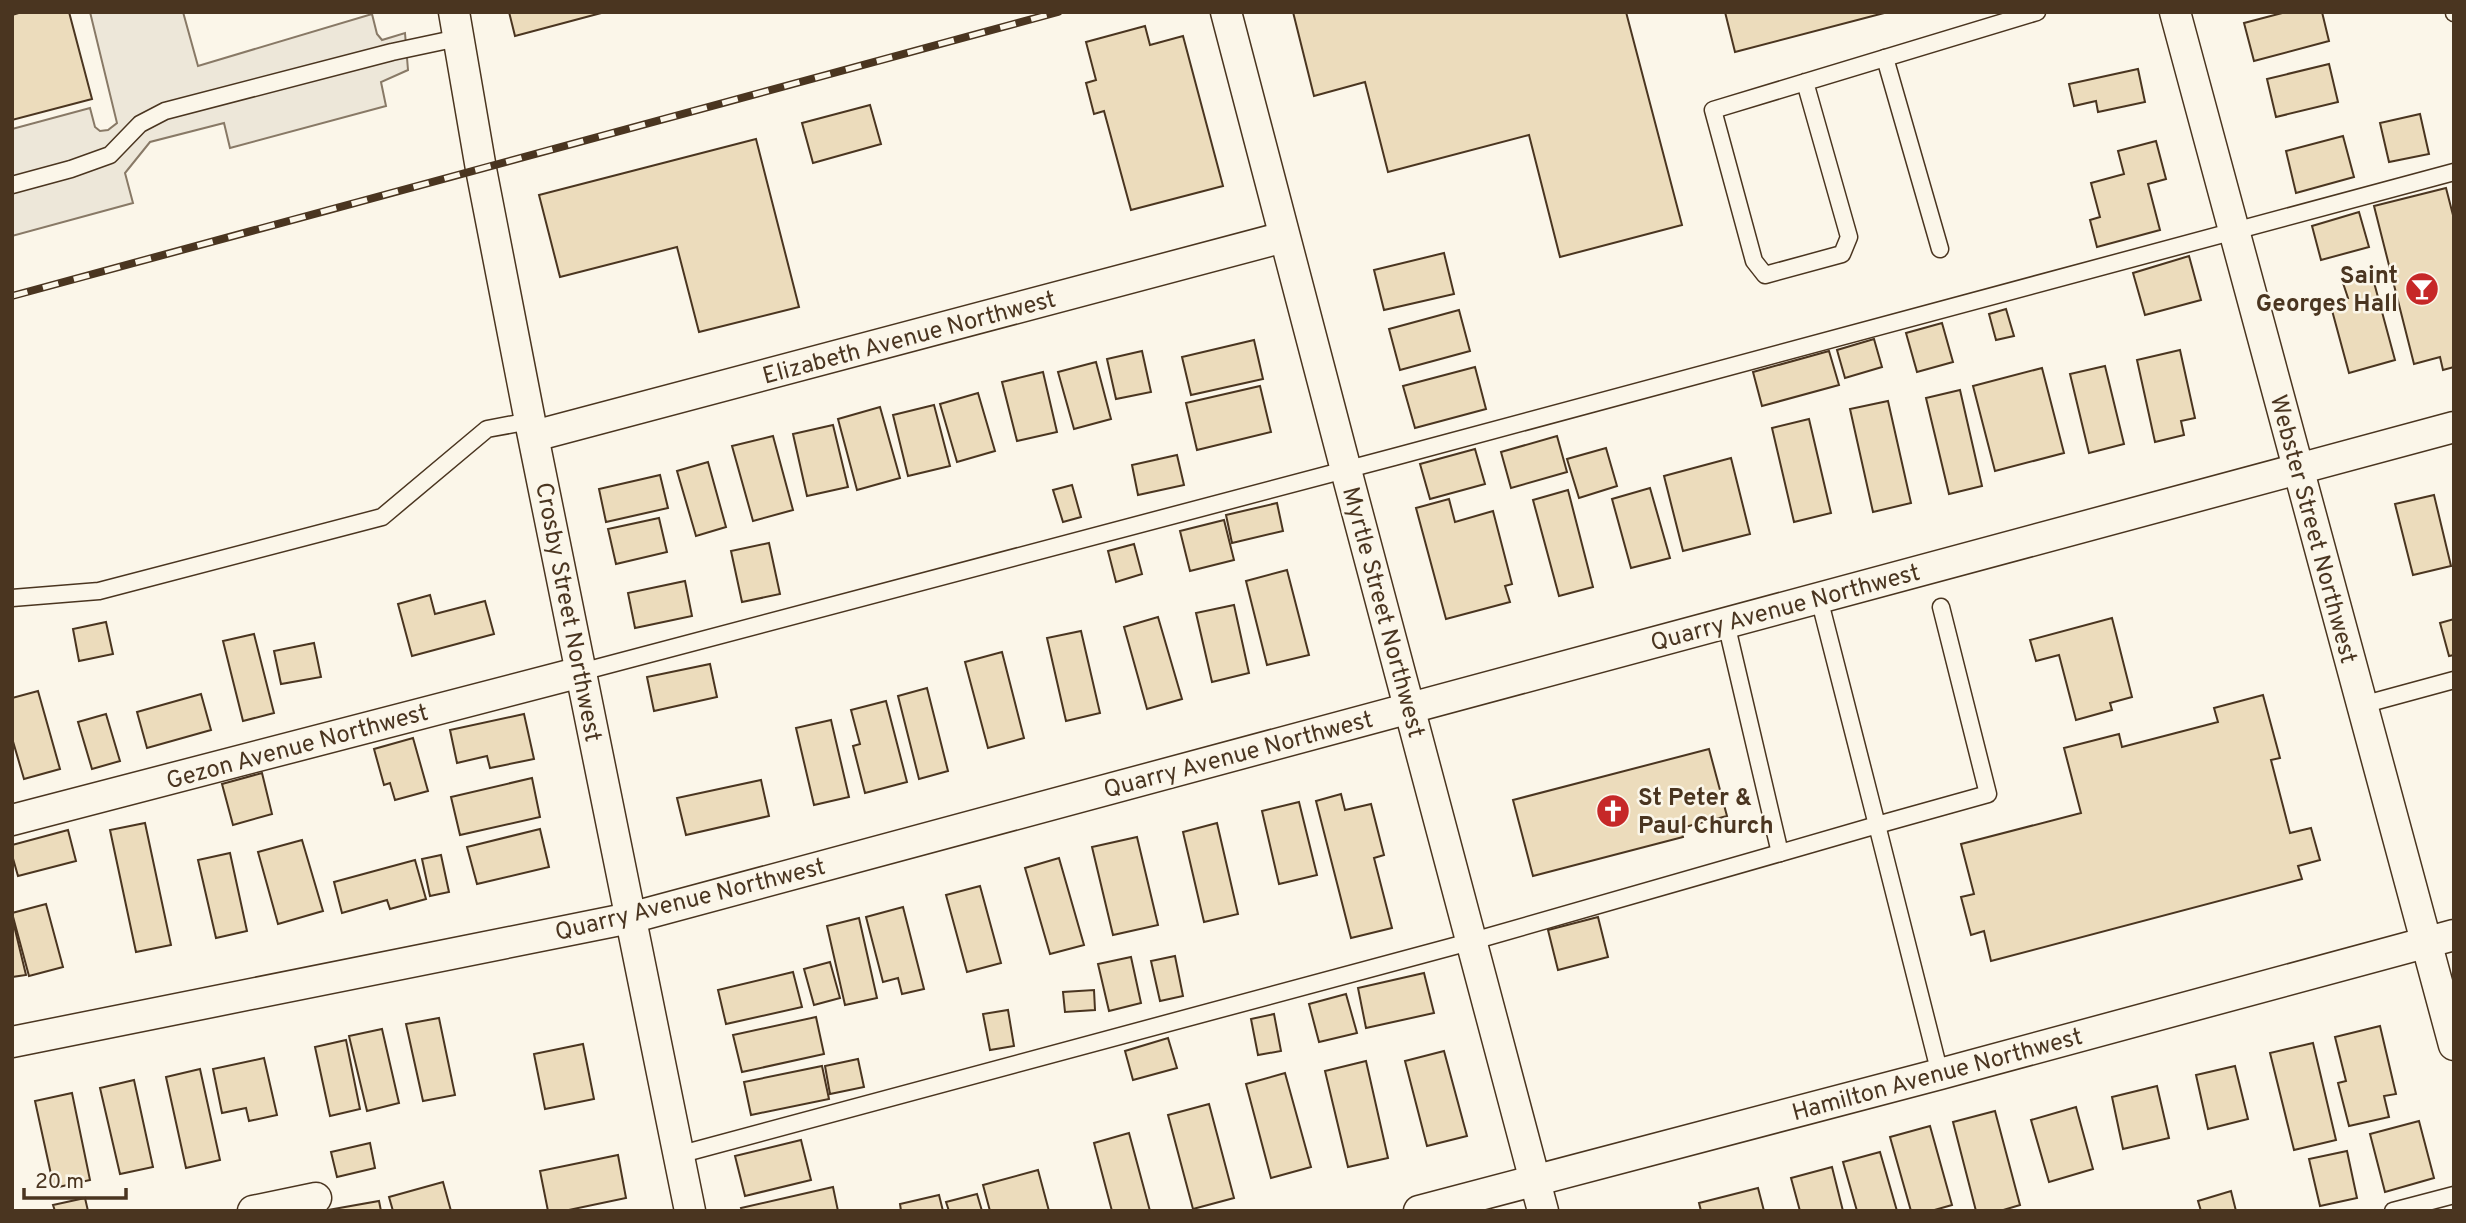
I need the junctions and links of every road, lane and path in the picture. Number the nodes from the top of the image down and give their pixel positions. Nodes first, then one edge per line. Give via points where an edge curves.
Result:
1 (1226, 12) edge
2 (2037, 12) edge
3 (2175, 12) edge
4 (456, 25) edge
5 (1885, 58) junction
6 (1805, 82) junction
7 (2454, 172) edge
8 (12, 185) edge
9 (2235, 230) junction
10 (1284, 237) junction
11 (1940, 249) dead end
12 (2454, 427) edge
13 (532, 429) junction
14 (2297, 469) junction
15 (1346, 470) junction
16 (12, 598) edge
17 (1819, 598) junction
18 (1941, 607) dead end
19 (1726, 623) junction
20 (581, 672) junction
21 (2454, 680) edge
22 (2362, 705) junction
23 (1411, 708) junction
24 (12, 820) edge
25 (1878, 825) junction
26 (1780, 853) junction
27 (630, 918) junction
28 (2440, 939) edge
29 (1473, 941) junction
30 (12, 1042) edge
31 (2454, 1045) edge
32 (1940, 1074) junction
33 (678, 1155) junction
34 (1535, 1180) junction
35 (2454, 1195) edge
36 (316, 1198) dead end
37 (253, 1211) edge
38 (690, 1211) edge
39 (1419, 1211) edge
40 (1543, 1211) edge
41 (2393, 1211) edge

1 - 10 street, Myrtle Street Northwest
2 - 5 lane
3 - 9 street, Webster Street Northwest
4 - 8 lane via 392,52 165,111 140,124 110,155
4 - 13 street, Crosby Street Northwest
5 - 6 lane
5 - 11 lane
6 - 6 lane via 1849,237 1842,254 1765,275 1754,261 1713,110
7 - 9 lane
9 - 14 street, Webster Street Northwest
9 - 15 lane
10 - 13 street, Elizabeth Avenue Northwest
10 - 15 street, Myrtle Street Northwest
12 - 14 street, Quarry Avenue Northwest
13 - 16 lane via 487,429 382,517 99,591
13 - 20 street, Crosby Street Northwest
14 - 17 street, Quarry Avenue Northwest
14 - 22 street, Webster Street Northwest
15 - 20 lane
15 - 23 street, Myrtle Street Northwest
17 - 19 street, Quarry Avenue Northwest
17 - 25 lane
18 - 25 lane via 1988,794
19 - 23 street, Quarry Avenue Northwest
19 - 26 lane
20 - 24 street, Gezon Avenue Northwest
20 - 27 street, Crosby Street Northwest
21 - 22 lane
22 - 28 street, Webster Street Northwest
23 - 27 street, Quarry Avenue Northwest
23 - 29 street, Myrtle Street Northwest
25 - 26 lane
25 - 32 lane
26 - 29 lane
27 - 30 street, Quarry Avenue Northwest
27 - 33 street, Crosby Street Northwest
28 - 31 street, Webster Street Northwest
28 - 32 street, Hamilton Avenue Northwest
29 - 33 lane
29 - 34 street, Myrtle Street Northwest
32 - 34 street, Hamilton Avenue Northwest
33 - 38 street, Crosby Street Northwest
34 - 39 street, Hamilton Avenue Northwest
34 - 40 street, Myrtle Street Northwest
35 - 41 lane
36 - 37 street

